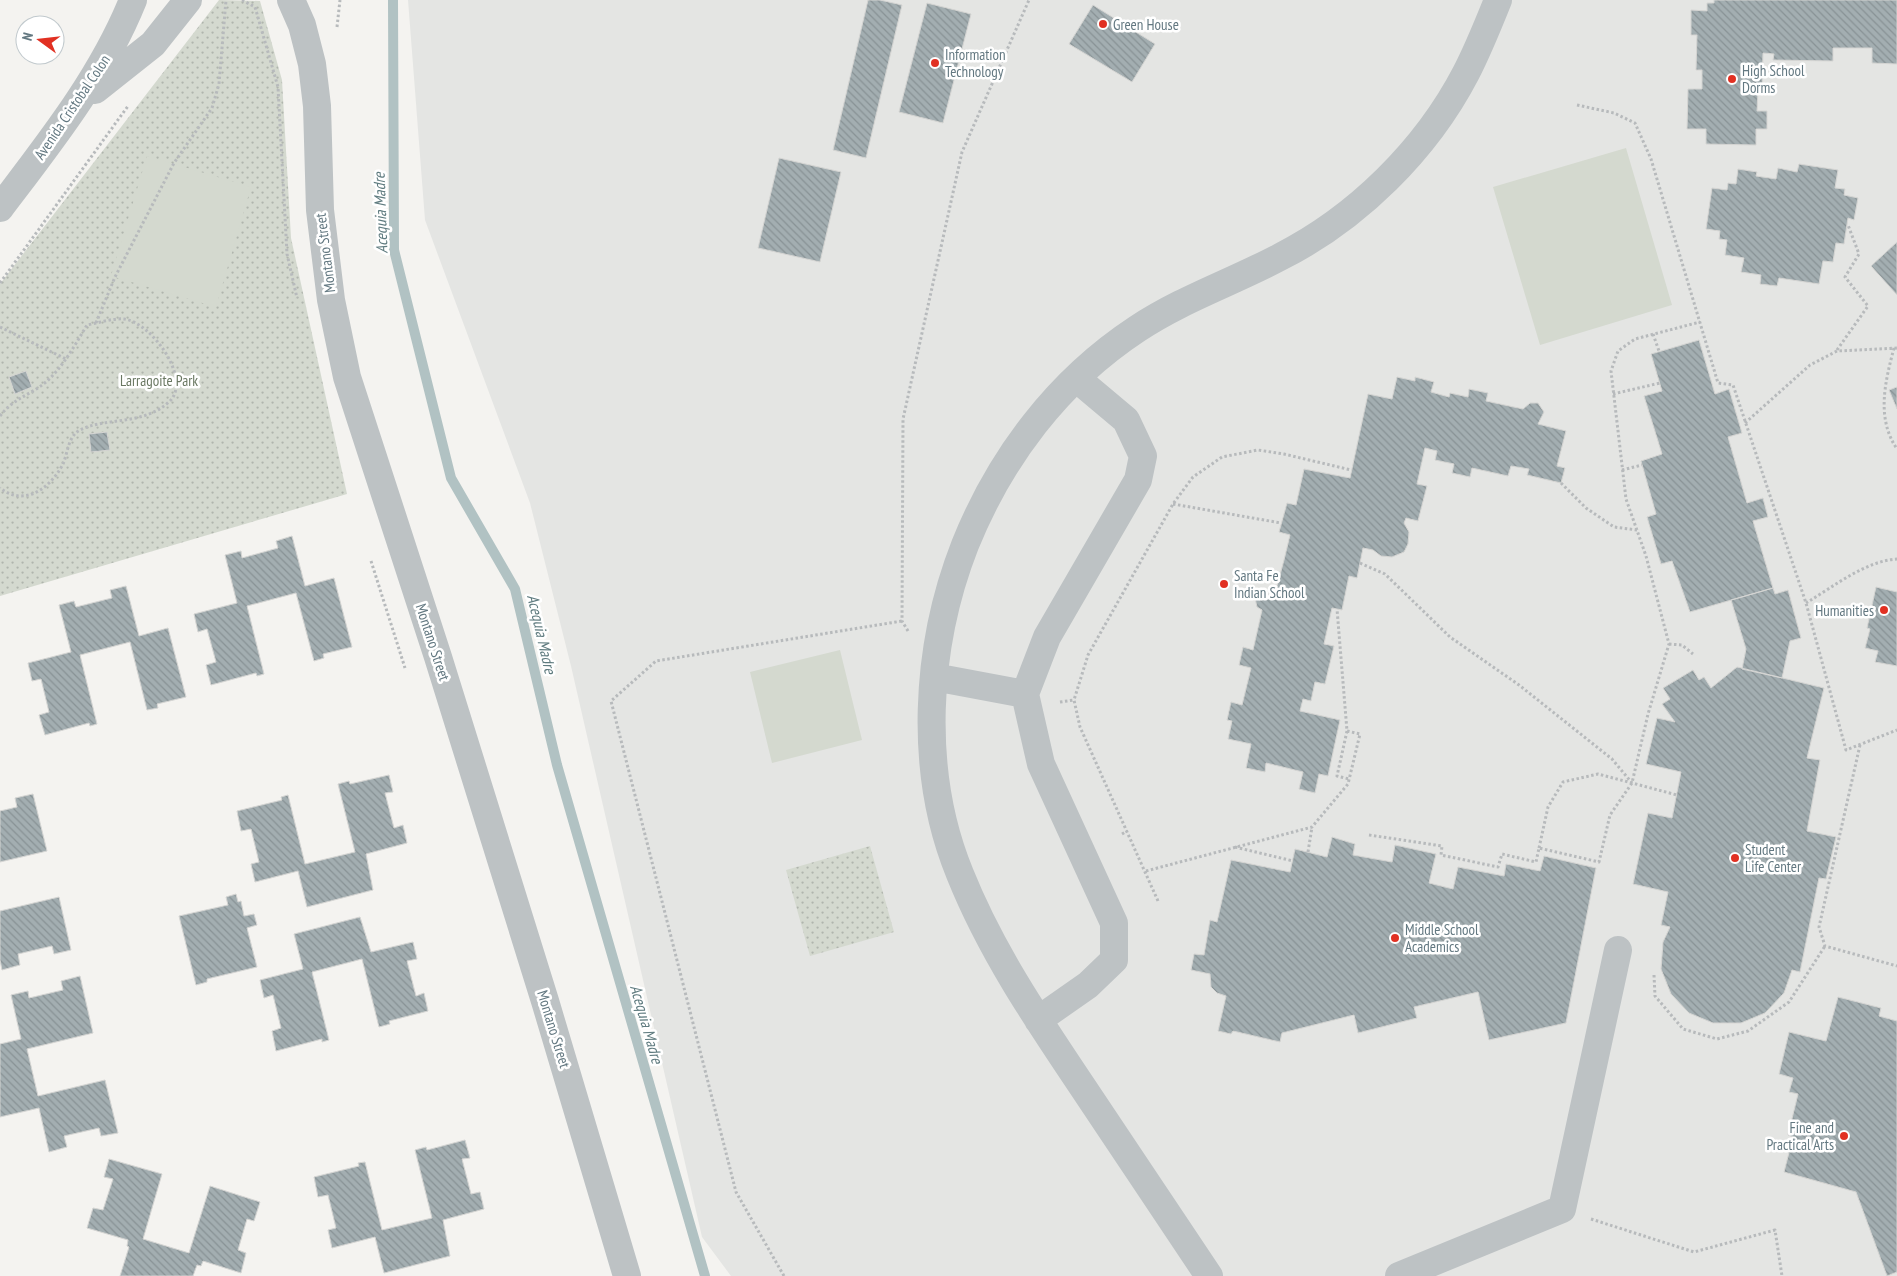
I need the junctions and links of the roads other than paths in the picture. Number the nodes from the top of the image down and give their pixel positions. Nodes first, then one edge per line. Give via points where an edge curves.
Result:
1 (133, 0) edge
2 (188, 0) edge
3 (279, 0) edge
4 (291, 0) edge
5 (1498, 0) edge
6 (302, 25) junction
7 (75, 107) junction
8 (0, 208) edge
9 (1076, 378) junction
10 (934, 677) junction
11 (1025, 694) junction
12 (1618, 950) dead end
13 (1038, 1020) junction
14 (627, 1276) edge
15 (1209, 1276) edge
16 (1399, 1276) edge

1 - 7 street, Avenida Cristobal Colon via 108,55
2 - 7 street via 153,44
3 - 6 street
4 - 6 street, Montano Street
5 - 9 street via 1465,75 1443,111 1409,153 1340,221 1277,259 1172,308 1104,353
6 - 14 street, Montano Street via 312,64 317,106 320,210 331,300 347,377 546,1001
7 - 8 street, Avenida Cristobal Colon
9 - 10 street via 1043,412 1014,451 975,521 948,600
9 - 11 street via 1126,420 1143,456 1138,480 1047,637
10 - 11 street
10 - 13 street via 932,740 943,822 959,872 981,921
11 - 13 street via 1041,764 1114,923 1114,960 1088,985
12 - 16 street via 1562,1209
13 - 15 street

